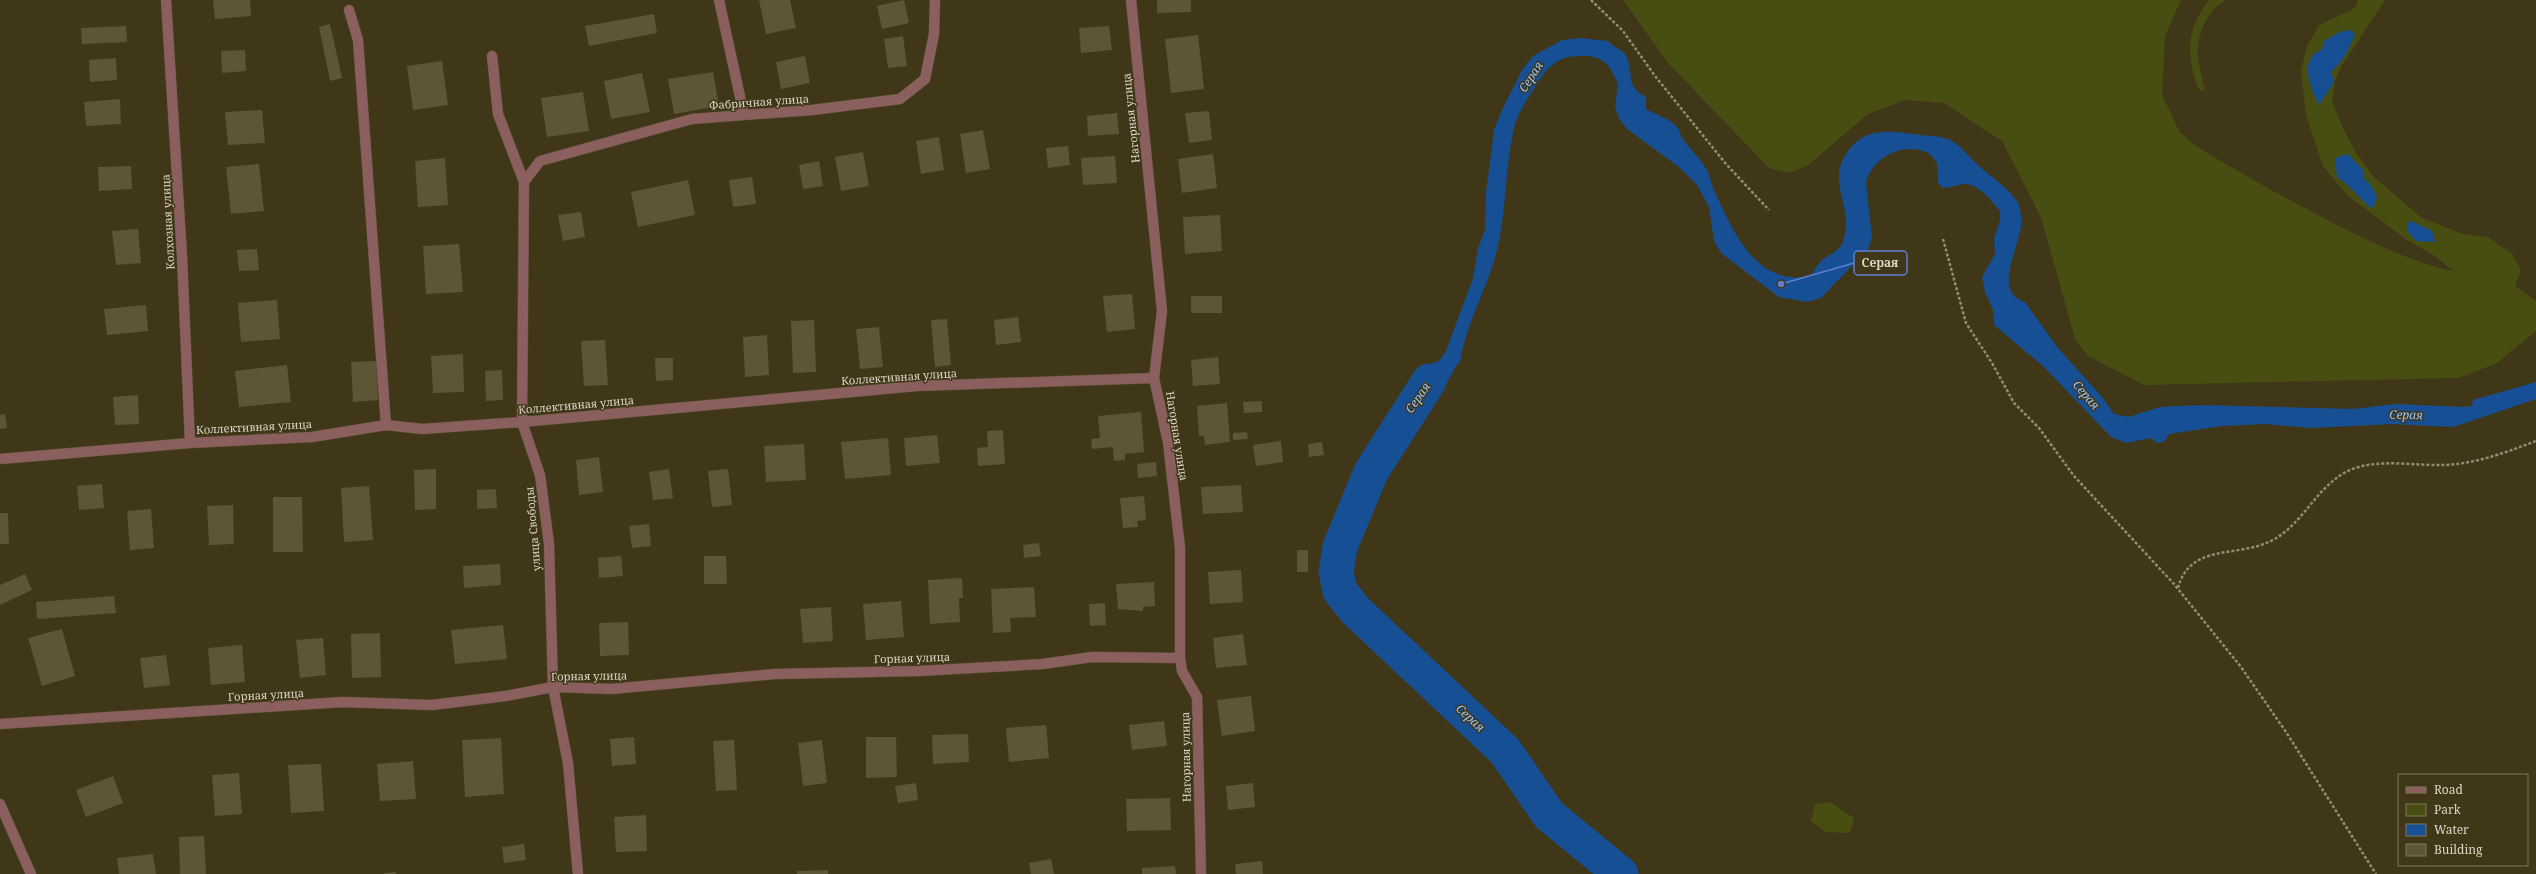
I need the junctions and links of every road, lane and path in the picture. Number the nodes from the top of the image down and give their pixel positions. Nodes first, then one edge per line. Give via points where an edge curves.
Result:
1 (166, 0) edge
2 (719, 0) edge
3 (935, 0) edge
4 (1131, 0) edge
5 (1591, 0) edge
6 (349, 10) dead end
7 (492, 56) dead end
8 (744, 115) junction
9 (524, 182) junction
10 (1770, 210) dead end
11 (1943, 239) dead end
12 (1154, 378) junction
13 (522, 422) junction
14 (386, 425) junction
15 (2536, 441) edge
16 (190, 443) junction
17 (0, 459) edge
18 (2178, 589) junction
19 (1180, 658) junction
20 (552, 687) junction
21 (0, 724) edge
22 (0, 804) edge
23 (31, 874) edge
24 (578, 874) edge
25 (1201, 874) edge
26 (2376, 874) edge

1 - 16 street, Колхозная улица via 182,256
2 - 8 street
3 - 8 street, Фабричная улица via 934,34 925,79 900,99
4 - 12 street, Нагорная улица via 1162,311
5 - 10 path via 1624,31 1655,76 1726,164
6 - 14 street via 358,40
7 - 9 street via 498,114
8 - 9 street, Фабричная улица via 692,119 540,161
9 - 13 street, улица Свободы
11 - 18 path via 1966,323 2014,403 2039,428 2074,476
12 - 13 street, Коллективная улица via 917,386
12 - 19 street, Нагорная улица via 1168,442 1180,548
13 - 14 street, Коллективная улица via 422,429
13 - 20 street, улица Свободы via 540,475 549,544
14 - 16 street, Коллективная улица via 312,436
15 - 18 path via 2503,454 2468,463 2376,465 2356,468 2334,479 2285,532 2259,546 2197,560 2182,574
16 - 17 street, Коллективная улица
18 - 26 path via 2241,667 2282,725
19 - 20 street, Горная улица via 1092,657 1043,664 919,671 775,674 611,689
19 - 25 street, Нагорная улица via 1182,671 1197,697
20 - 21 street, Горная улица via 506,696 432,705 343,702
20 - 24 street, улица Свободы via 568,763
22 - 23 street

